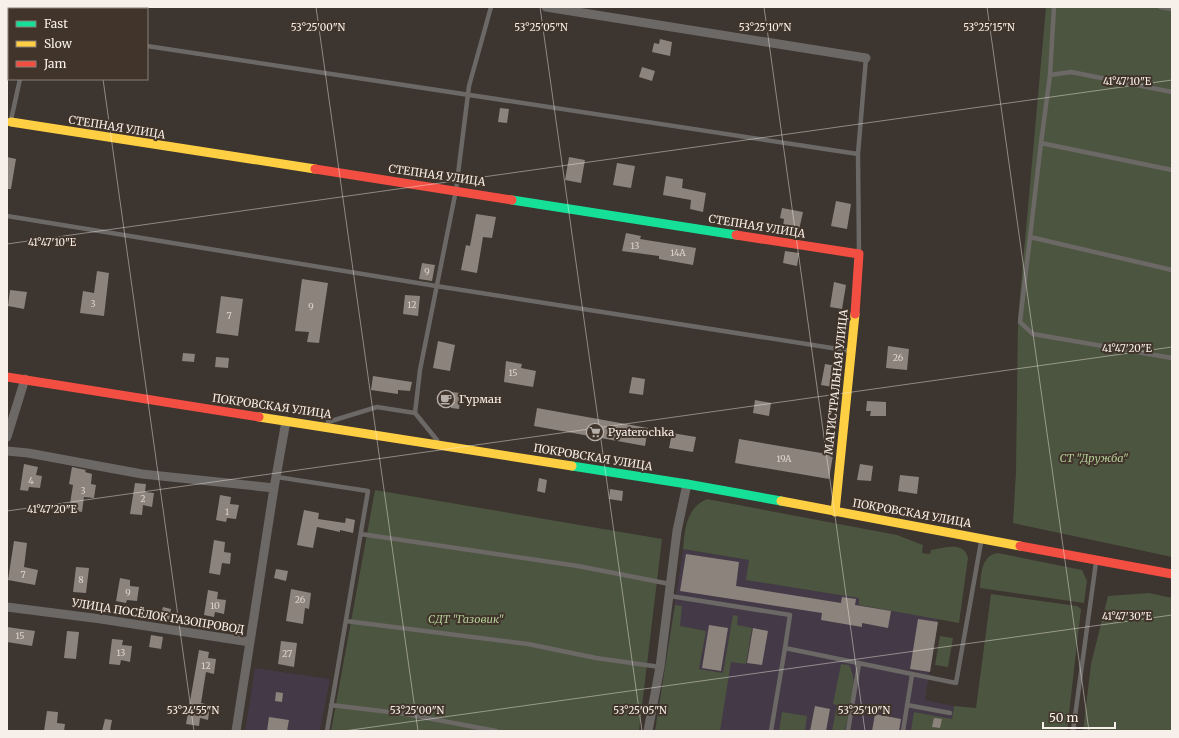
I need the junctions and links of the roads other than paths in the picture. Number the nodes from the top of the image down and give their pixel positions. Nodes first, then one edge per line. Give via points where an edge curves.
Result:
1 (491, 7) edge
2 (546, 7) edge
3 (1054, 7) edge
4 (1160, 7) edge
5 (1172, 9) edge
6 (148, 46) edge
7 (866, 58) joint
8 (1050, 75) junction
9 (20, 80) edge
10 (1172, 92) edge
11 (467, 96) junction
12 (11, 122) joint
13 (1041, 143) junction
14 (858, 154) junction
15 (1172, 170) edge
16 (456, 190) junction
17 (7, 216) edge
18 (1030, 237) junction
19 (859, 254) junction
20 (1172, 270) edge
21 (436, 286) junction
22 (852, 351) junction
23 (1172, 358) edge
24 (7, 377) edge
25 (24, 380) junction
26 (415, 413) junction
27 (286, 421) junction
28 (318, 425) junction
29 (7, 437) edge
30 (441, 445) junction
31 (7, 451) edge
32 (277, 477) junction
33 (687, 484) junction
34 (274, 488) junction
35 (835, 512) junction
36 (361, 534) junction
37 (981, 538) junction
38 (1096, 562) junction
39 (1172, 574) edge
40 (670, 584) junction
41 (670, 596) junction
42 (7, 607) edge
43 (346, 621) junction
44 (250, 642) junction
45 (785, 648) junction
46 (859, 664) junction
47 (660, 667) junction
48 (912, 675) junction
49 (331, 705) junction
50 (907, 705) junction
51 (950, 713) dead end
52 (236, 731) edge
53 (326, 731) edge
54 (496, 731) edge
55 (648, 731) edge
56 (771, 731) edge
57 (848, 731) edge
58 (903, 731) edge
59 (1073, 731) edge

1 - 11 lane
2 - 7 street
3 - 8 lane
4 - 5 lane
6 - 11 lane
7 - 14 lane
8 - 10 lane via 1071,72
8 - 13 lane
9 - 12 lane
11 - 14 lane
11 - 16 lane
12 - 16 main road, СТЕПНАЯ УЛИЦА
13 - 15 lane
13 - 18 lane
14 - 19 lane
16 - 19 main road, СТЕПНАЯ УЛИЦА
16 - 21 lane
17 - 21 lane
18 - 20 lane
18 - 23 lane via 1020,322 1033,334
19 - 22 main road, МАГИСТРАЛЬНАЯ УЛИЦА
21 - 22 lane
21 - 26 lane via 420,370
22 - 35 main road, МАГИСТРАЛЬНАЯ УЛИЦА
24 - 25 main road, ПОКРОВСКАЯ УЛИЦА
25 - 27 main road, ПОКРОВСКАЯ УЛИЦА
25 - 29 street
26 - 28 lane via 377,407
26 - 30 lane
27 - 28 main road, ПОКРОВСКАЯ УЛИЦА
27 - 32 street, УЛИЦА ПОСЁЛОК ГАЗОПРОВОД
28 - 30 main road, ПОКРОВСКАЯ УЛИЦА
30 - 33 main road, ПОКРОВСКАЯ УЛИЦА
31 - 34 street via 28,452 142,474
32 - 34 street, УЛИЦА ПОСЁЛОК ГАЗОПРОВОД
32 - 36 lane via 368,491
33 - 35 main road, ПОКРОВСКАЯ УЛИЦА
33 - 40 street
34 - 44 street, УЛИЦА ПОСЁЛОК ГАЗОПРОВОД
35 - 37 main road, ПОКРОВСКАЯ УЛИЦА
36 - 40 lane via 578,566
36 - 43 lane
37 - 38 main road, ПОКРОВСКАЯ УЛИЦА
37 - 48 lane via 956,683
38 - 39 main road, ПОКРОВСКАЯ УЛИЦА
38 - 59 lane
40 - 41 street
41 - 45 lane via 790,615
41 - 47 street
42 - 44 street, УЛИЦА ПОСЁЛОК ГАЗОПРОВОД
43 - 47 lane via 528,644
43 - 49 lane
44 - 52 street
45 - 46 lane
45 - 56 lane
46 - 48 lane
46 - 57 lane
47 - 55 street
48 - 50 lane
49 - 53 lane
49 - 54 lane via 406,714
50 - 51 lane
50 - 58 lane

